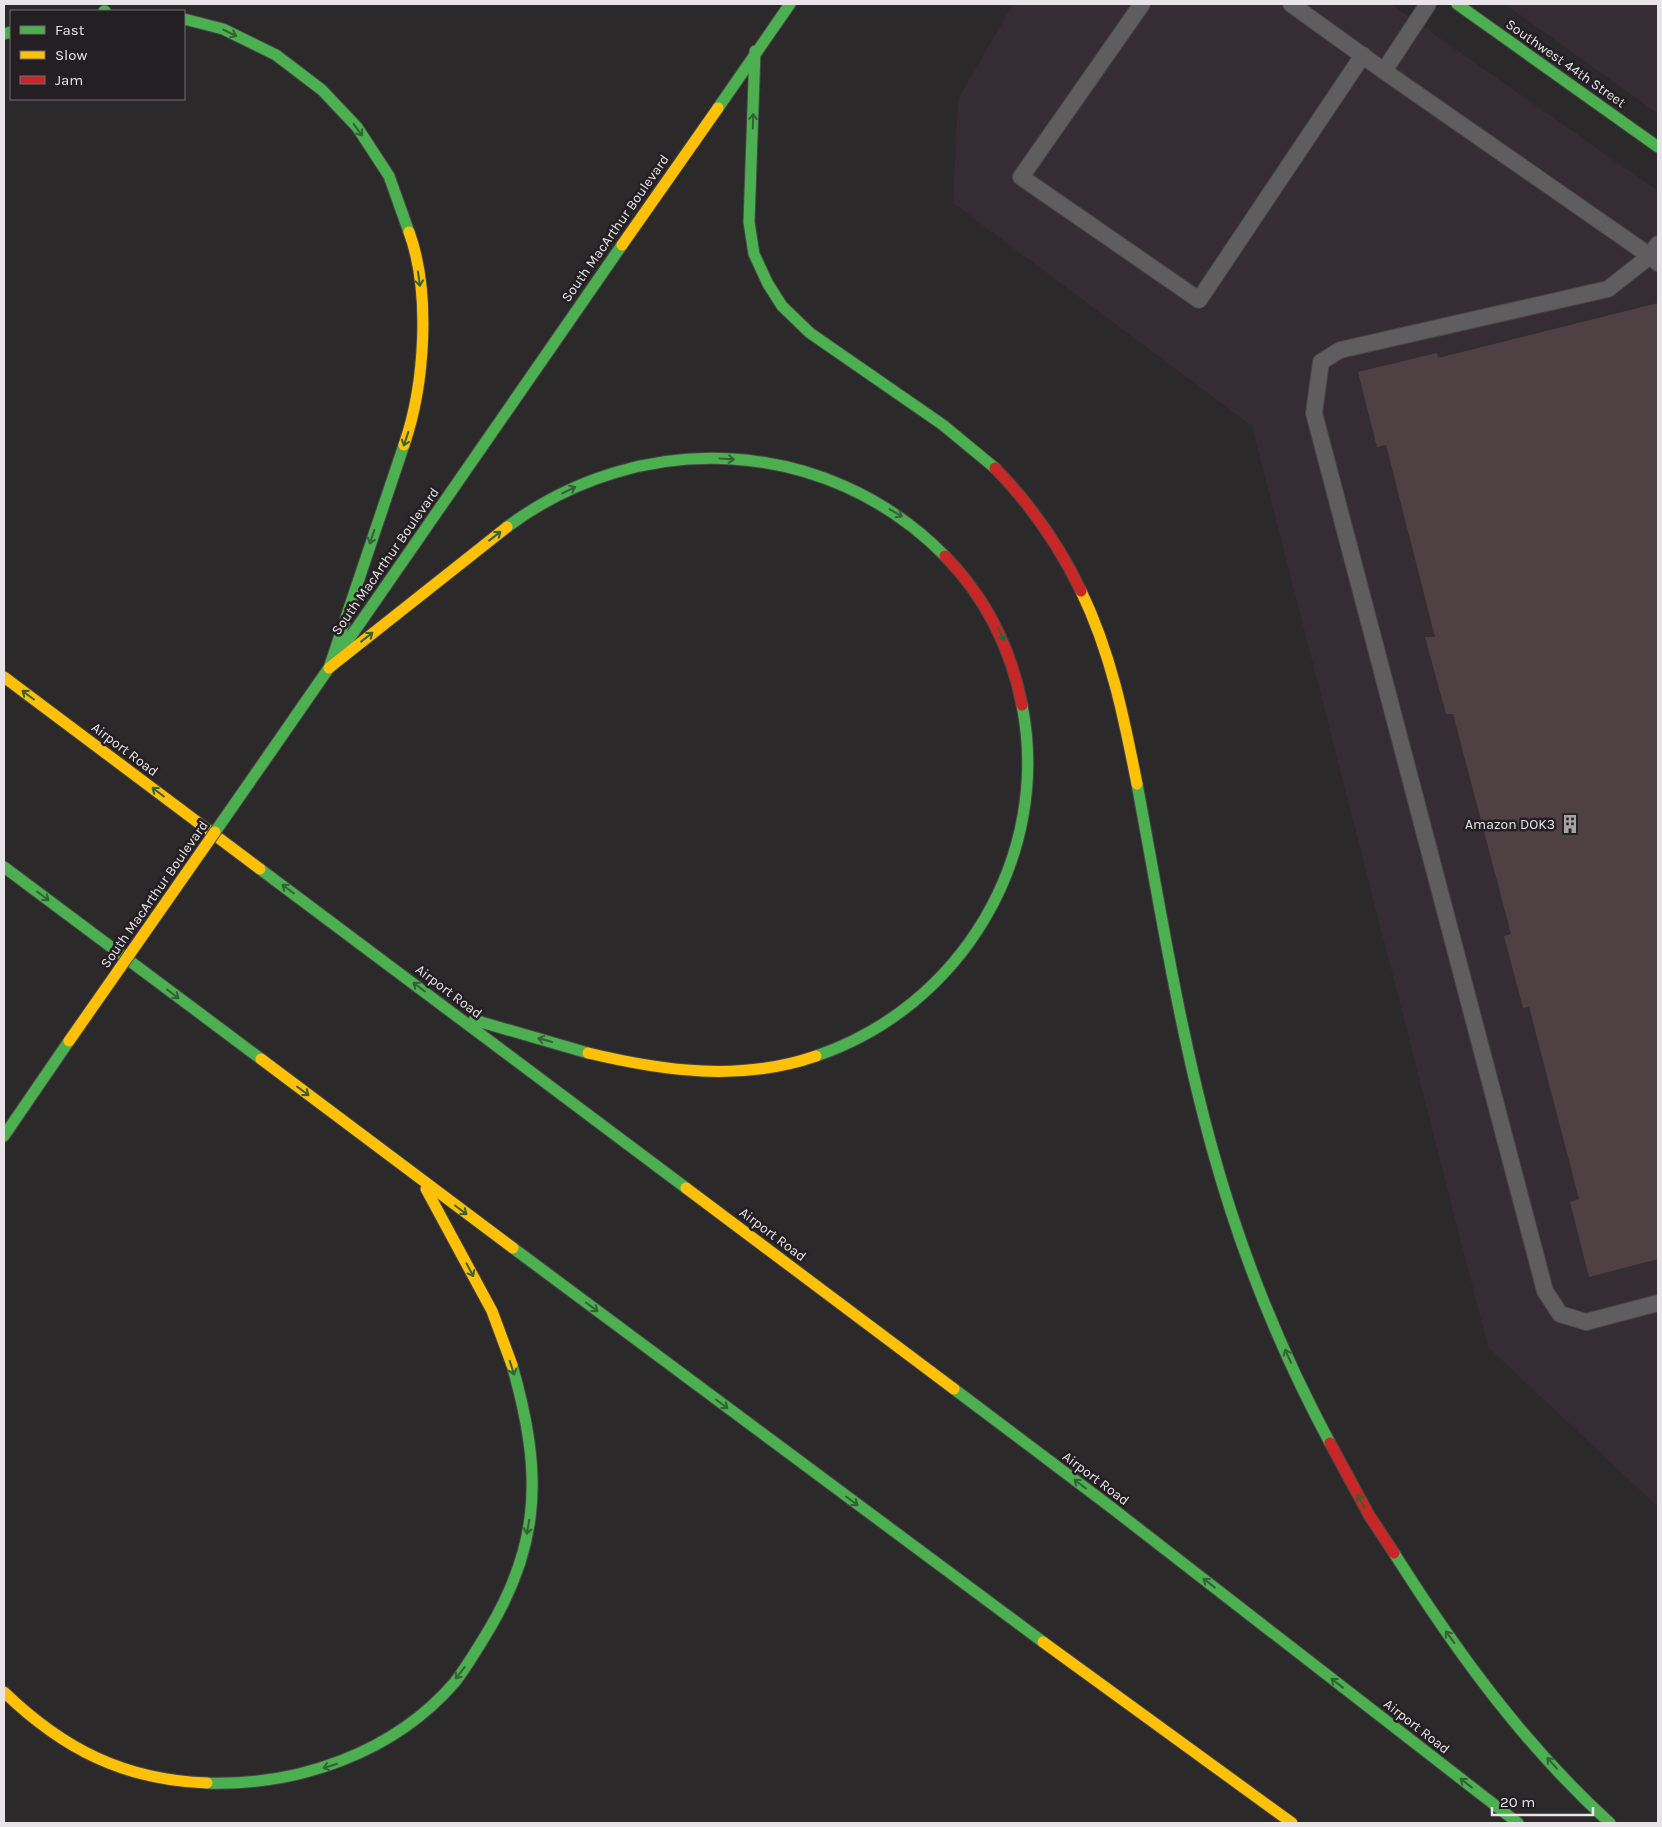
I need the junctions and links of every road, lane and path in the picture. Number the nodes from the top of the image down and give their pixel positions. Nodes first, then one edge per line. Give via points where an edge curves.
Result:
1 (790, 4) edge
2 (1142, 4) edge
3 (1291, 4) edge
4 (1428, 4) edge
5 (1457, 4) edge
6 (185, 20) edge
7 (755, 51) junction
8 (1363, 55) junction
9 (1384, 70) junction
10 (1658, 146) edge
11 (1655, 255) edge
12 (329, 668) junction
13 (4, 677) edge
14 (4, 867) edge
15 (458, 1016) junction
16 (4, 1136) edge
17 (422, 1181) junction
18 (1658, 1303) edge
19 (4, 1692) edge
20 (1292, 1823) edge
21 (1518, 1823) edge
22 (1610, 1823) edge

1 - 7 main road, South MacArthur Boulevard
2 - 8 lane via 1021,177 1199,300
3 - 8 lane
4 - 9 lane
5 - 10 main road, Southwest 44th Street
6 -> 12 main road via 223,29 276,55 322,90 357,127 388,176 414,245 423,309 419,376 408,434
7 - 12 main road, South MacArthur Boulevard
22 -> 7 main road via 1502,1709 1422,1598 1369,1515 1308,1402 1255,1281 1210,1138 1179,1005 1119,694 1105,643 1081,586 1055,540 993,466 939,422 815,338 787,312 768,287 753,252 748,200
8 - 9 lane
9 - 11 lane
11 - 18 lane via 1608,289 1340,350 1321,362 1314,413 1545,1291 1560,1314 1586,1322
12 -> 15 main road via 525,512 585,483 648,466 701,458 759,460 809,471 859,490 908,520 951,559 987,604 1009,651 1026,705 1030,761 1024,817 1009,876 986,921 951,969 905,1011 857,1041 809,1060 762,1069 717,1072 665,1069 592,1054
12 - 16 main road, South MacArthur Boulevard, bridge
15 -> 13 main road, Airport Road
14 -> 17 main road
21 -> 15 main road, Airport Road via 1100,1500
17 -> 19 main road via 497,1321 520,1392 530,1452 532,1502 523,1552 503,1607 475,1654 442,1696 402,1729 346,1760 293,1777 236,1785 182,1782 122,1769 69,1745 27,1715
17 -> 20 main road via 935,1563

